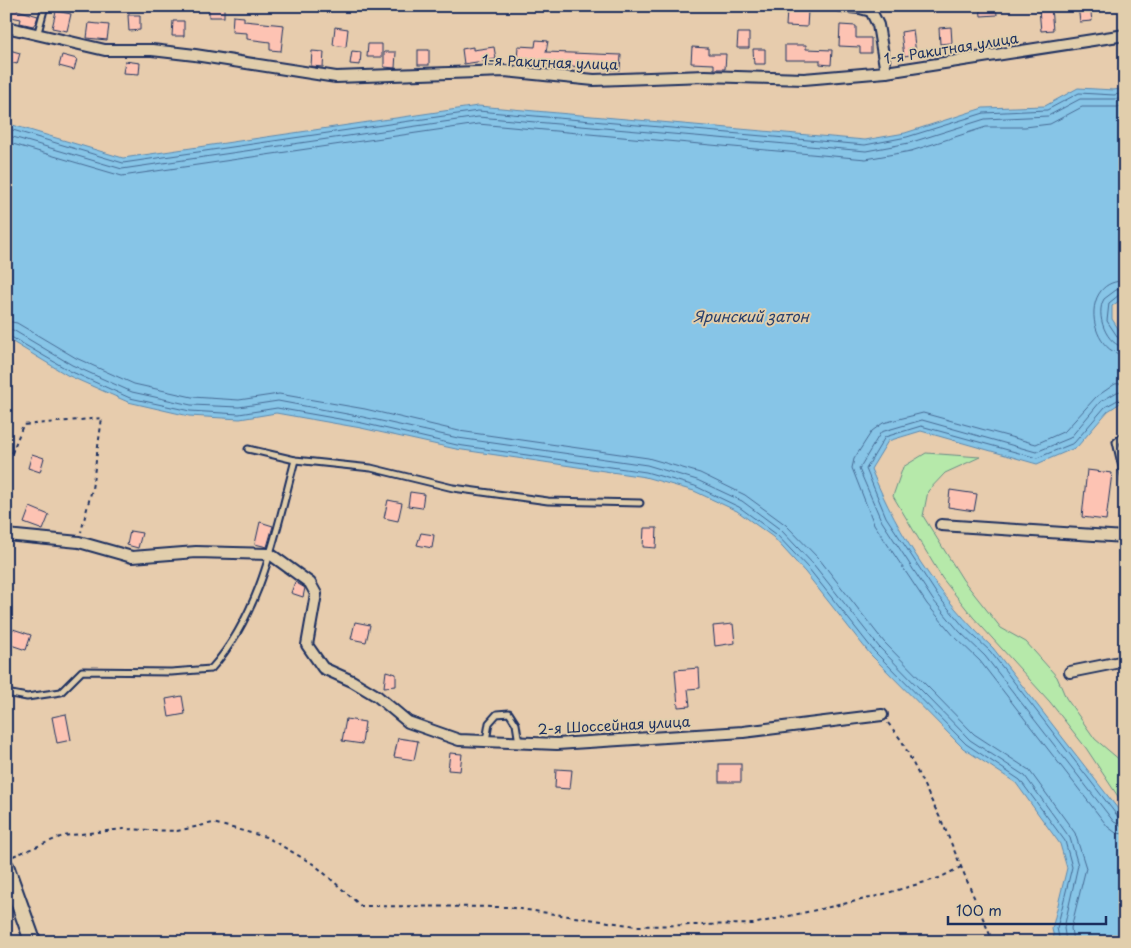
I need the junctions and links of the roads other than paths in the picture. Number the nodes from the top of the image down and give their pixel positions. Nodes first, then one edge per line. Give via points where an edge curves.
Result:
1 (45, 6) edge
2 (840, 6) edge
3 (6, 27) edge
4 (1125, 34) edge
5 (37, 36) junction
6 (886, 72) junction
7 (1125, 435) edge
8 (248, 449) dead end
9 (295, 460) junction
10 (1125, 492) edge
11 (640, 503) dead end
12 (941, 525) dead end
13 (6, 535) edge
14 (1125, 537) edge
15 (270, 554) junction
16 (1125, 661) edge
17 (1070, 672) dead end
18 (6, 693) edge
19 (882, 715) road end
20 (486, 741) junction
21 (519, 742) junction
22 (6, 867) edge
23 (33, 942) edge

1 - 5 lane
2 - 6 street via 871,12 878,25
3 - 5 street, 1-я Ракитная улица
4 - 6 street, 1-я Ракитная улица
5 - 6 street, 1-я Ракитная улица via 106,50 152,50 195,55 336,77 505,71 594,80 705,76 804,79
7 - 10 lane via 1116,442
8 - 9 lane
9 - 11 lane via 371,468 453,488 548,501
9 - 15 lane
12 - 14 street
13 - 15 street via 79,542 132,557 196,552
15 - 18 lane via 242,628 211,669 82,671 61,692 27,696
15 - 20 street, 2-я Шоссейная улица via 310,583 316,594 307,645 323,668 352,680 408,722 458,740
16 - 17 street
19 - 21 street, 2-я Шоссейная улица via 743,732 557,744
20 - 21 street, 2-я Шоссейная улица
20 - 21 lane via 489,723 497,714 508,713 516,724
22 - 23 street

